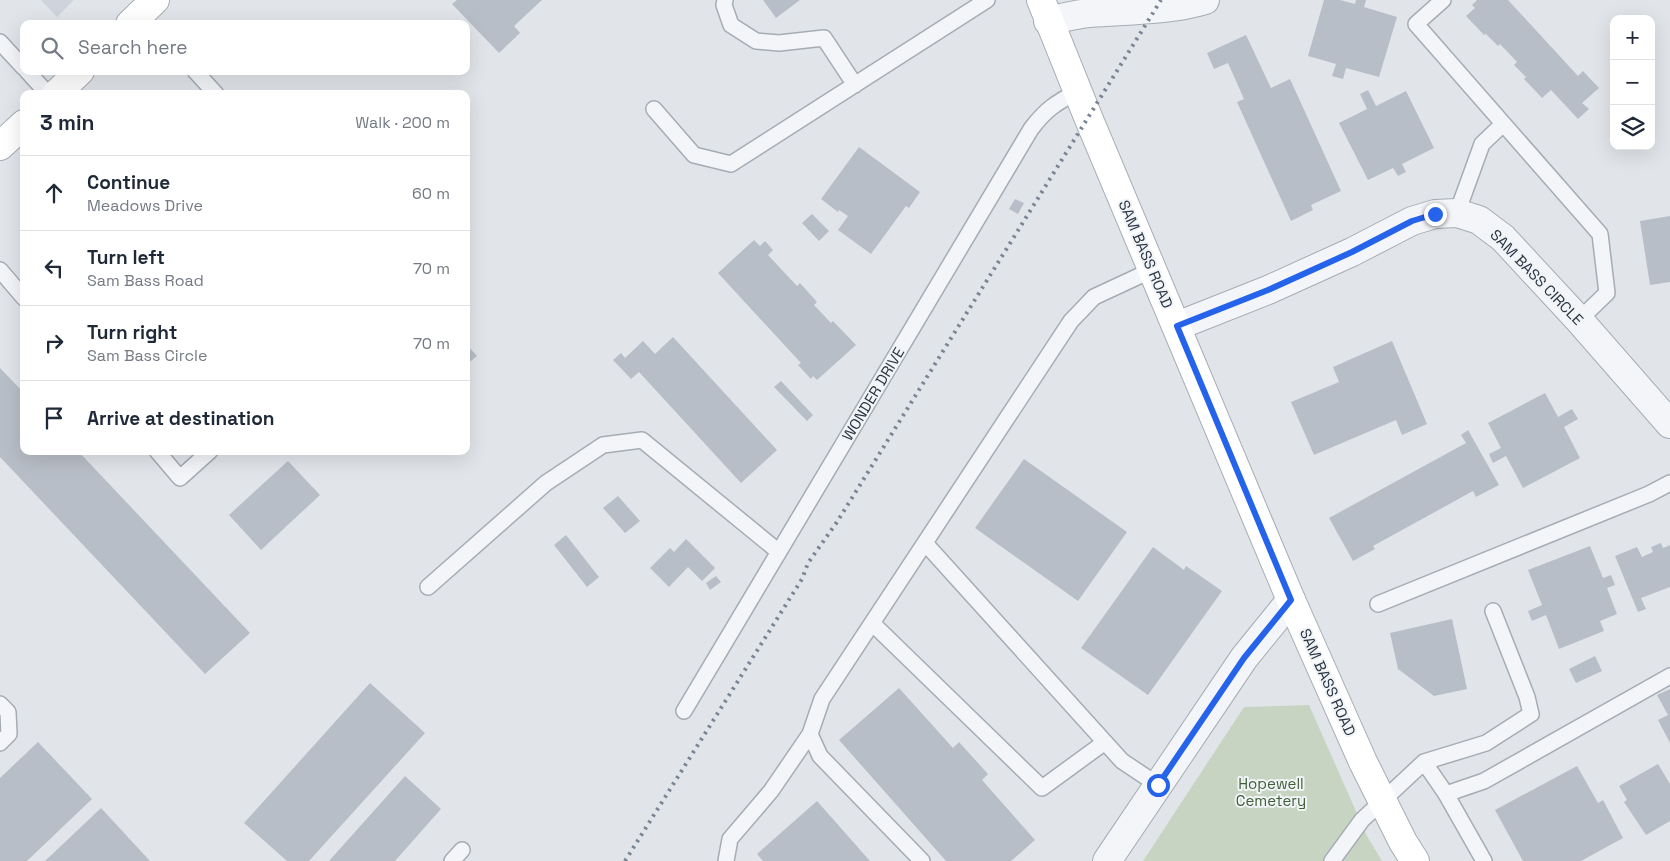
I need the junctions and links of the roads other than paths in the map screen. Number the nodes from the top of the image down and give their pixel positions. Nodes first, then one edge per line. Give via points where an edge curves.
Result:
1 (725, 0) edge
2 (986, 0) edge
3 (1206, 0) edge
4 (1443, 0) edge
5 (1044, 10) edge
6 (0, 42) edge
7 (20, 64) edge
8 (31, 75) edge
9 (76, 75) edge
10 (199, 75) edge
11 (855, 85) junction
12 (44, 90) edge
13 (60, 90) edge
14 (212, 90) edge
15 (1078, 91) junction
16 (654, 108) dead end
17 (1503, 124) junction
18 (20, 128) edge
19 (0, 146) edge
20 (1456, 213) junction
21 (0, 270) edge
22 (1152, 270) junction
23 (20, 293) edge
24 (1579, 320) junction
25 (1177, 326) junction
26 (1667, 417) edge
27 (160, 455) edge
28 (206, 455) edge
29 (1670, 483) edge
30 (925, 543) junction
31 (779, 552) junction
32 (428, 587) dead end
33 (1291, 600) junction
34 (1378, 604) dead end
35 (1493, 611) dead end
36 (872, 624) junction
37 (1670, 676) edge
38 (0, 704) edge
39 (684, 711) dead end
40 (810, 734) junction
41 (1105, 742) junction
42 (0, 743) edge
43 (1424, 762) junction
44 (1158, 785) junction
45 (1446, 794) junction
46 (1382, 801) junction
47 (726, 861) edge
48 (922, 861) edge
49 (1107, 861) edge
50 (1332, 861) edge
51 (1415, 861) edge
52 (1483, 861) edge

1 - 11 lane via 731,25 756,41 779,43 824,38
2 - 11 lane
3 - 5 street via 1155,9 1088,13
4 - 17 lane via 1416,24
5 - 15 main road, SAM BASS ROAD
6 - 7 lane
8 - 12 lane
9 - 13 main road
10 - 14 lane
11 - 16 lane via 731,164 694,154
15 - 22 main road, SAM BASS ROAD
15 - 31 lane, WONDER DRIVE via 1051,106 1031,129
17 - 20 lane via 1482,144
17 - 24 lane via 1600,234 1607,293
18 - 19 main road
20 - 24 street, SAM BASS CIRCLE via 1479,220 1503,238
20 - 25 street, SAM BASS CIRCLE via 1435,214 1412,221 1268,290
21 - 23 lane
22 - 25 main road, SAM BASS ROAD
22 - 30 lane via 1094,297 1072,321
24 - 26 street, SAM BASS CIRCLE
25 - 33 main road, SAM BASS ROAD
27 - 28 lane via 180,478
29 - 34 lane
30 - 36 lane
30 - 41 lane
31 - 32 lane via 642,440 603,445 546,483
31 - 39 lane, WONDER DRIVE
33 - 44 street via 1244,658
33 - 46 main road, SAM BASS ROAD
35 - 43 lane via 1528,697 1530,714 1486,743
36 - 40 lane via 822,699
36 - 41 lane via 1042,788
37 - 45 lane via 1484,781
38 - 42 lane via 8,712 9,734
40 - 47 lane via 771,791 730,839
40 - 48 lane via 820,756
41 - 44 lane via 1122,760
43 - 45 lane
43 - 46 lane
44 - 49 street
45 - 52 lane
46 - 50 lane via 1362,820
46 - 51 main road, SAM BASS ROAD

